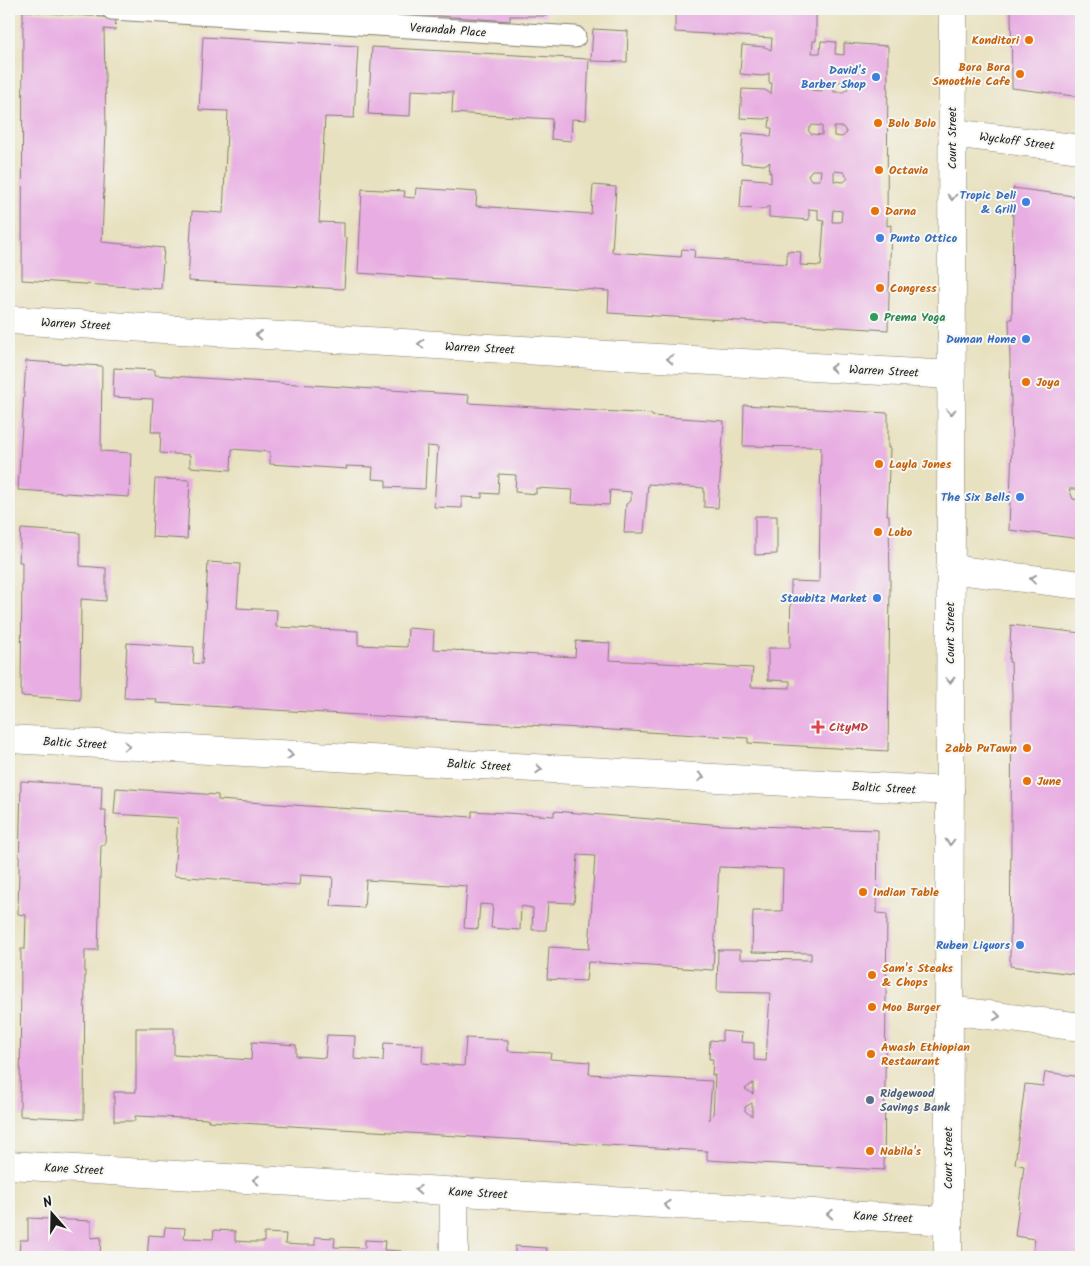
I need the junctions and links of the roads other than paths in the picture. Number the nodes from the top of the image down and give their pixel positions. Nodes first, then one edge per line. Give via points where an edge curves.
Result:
1 (112, 9) edge
2 (952, 9) edge
3 (574, 37) dead end
4 (952, 133) junction
5 (1081, 149) edge
6 (9, 320) edge
7 (951, 375) junction
8 (950, 569) junction
9 (1081, 585) edge
10 (9, 739) edge
11 (950, 791) junction
12 (949, 1010) junction
13 (1081, 1027) edge
14 (9, 1165) edge
15 (454, 1192) junction
16 (948, 1221) junction
17 (454, 1257) edge
18 (948, 1257) edge

1 - 3 lane, Verandah Place
2 - 4 street, Court Street
4 - 5 street, Wyckoff Street
4 -> 7 street, Court Street
7 -> 6 street, Warren Street
7 -> 8 street, Court Street
9 -> 8 street
8 -> 11 street, Court Street
10 -> 11 street, Baltic Street
11 -> 12 street, Court Street
12 -> 13 street
12 - 16 street, Court Street
15 -> 14 street, Kane Street
16 -> 15 street, Kane Street
15 - 17 street
16 - 18 street, Court Street

